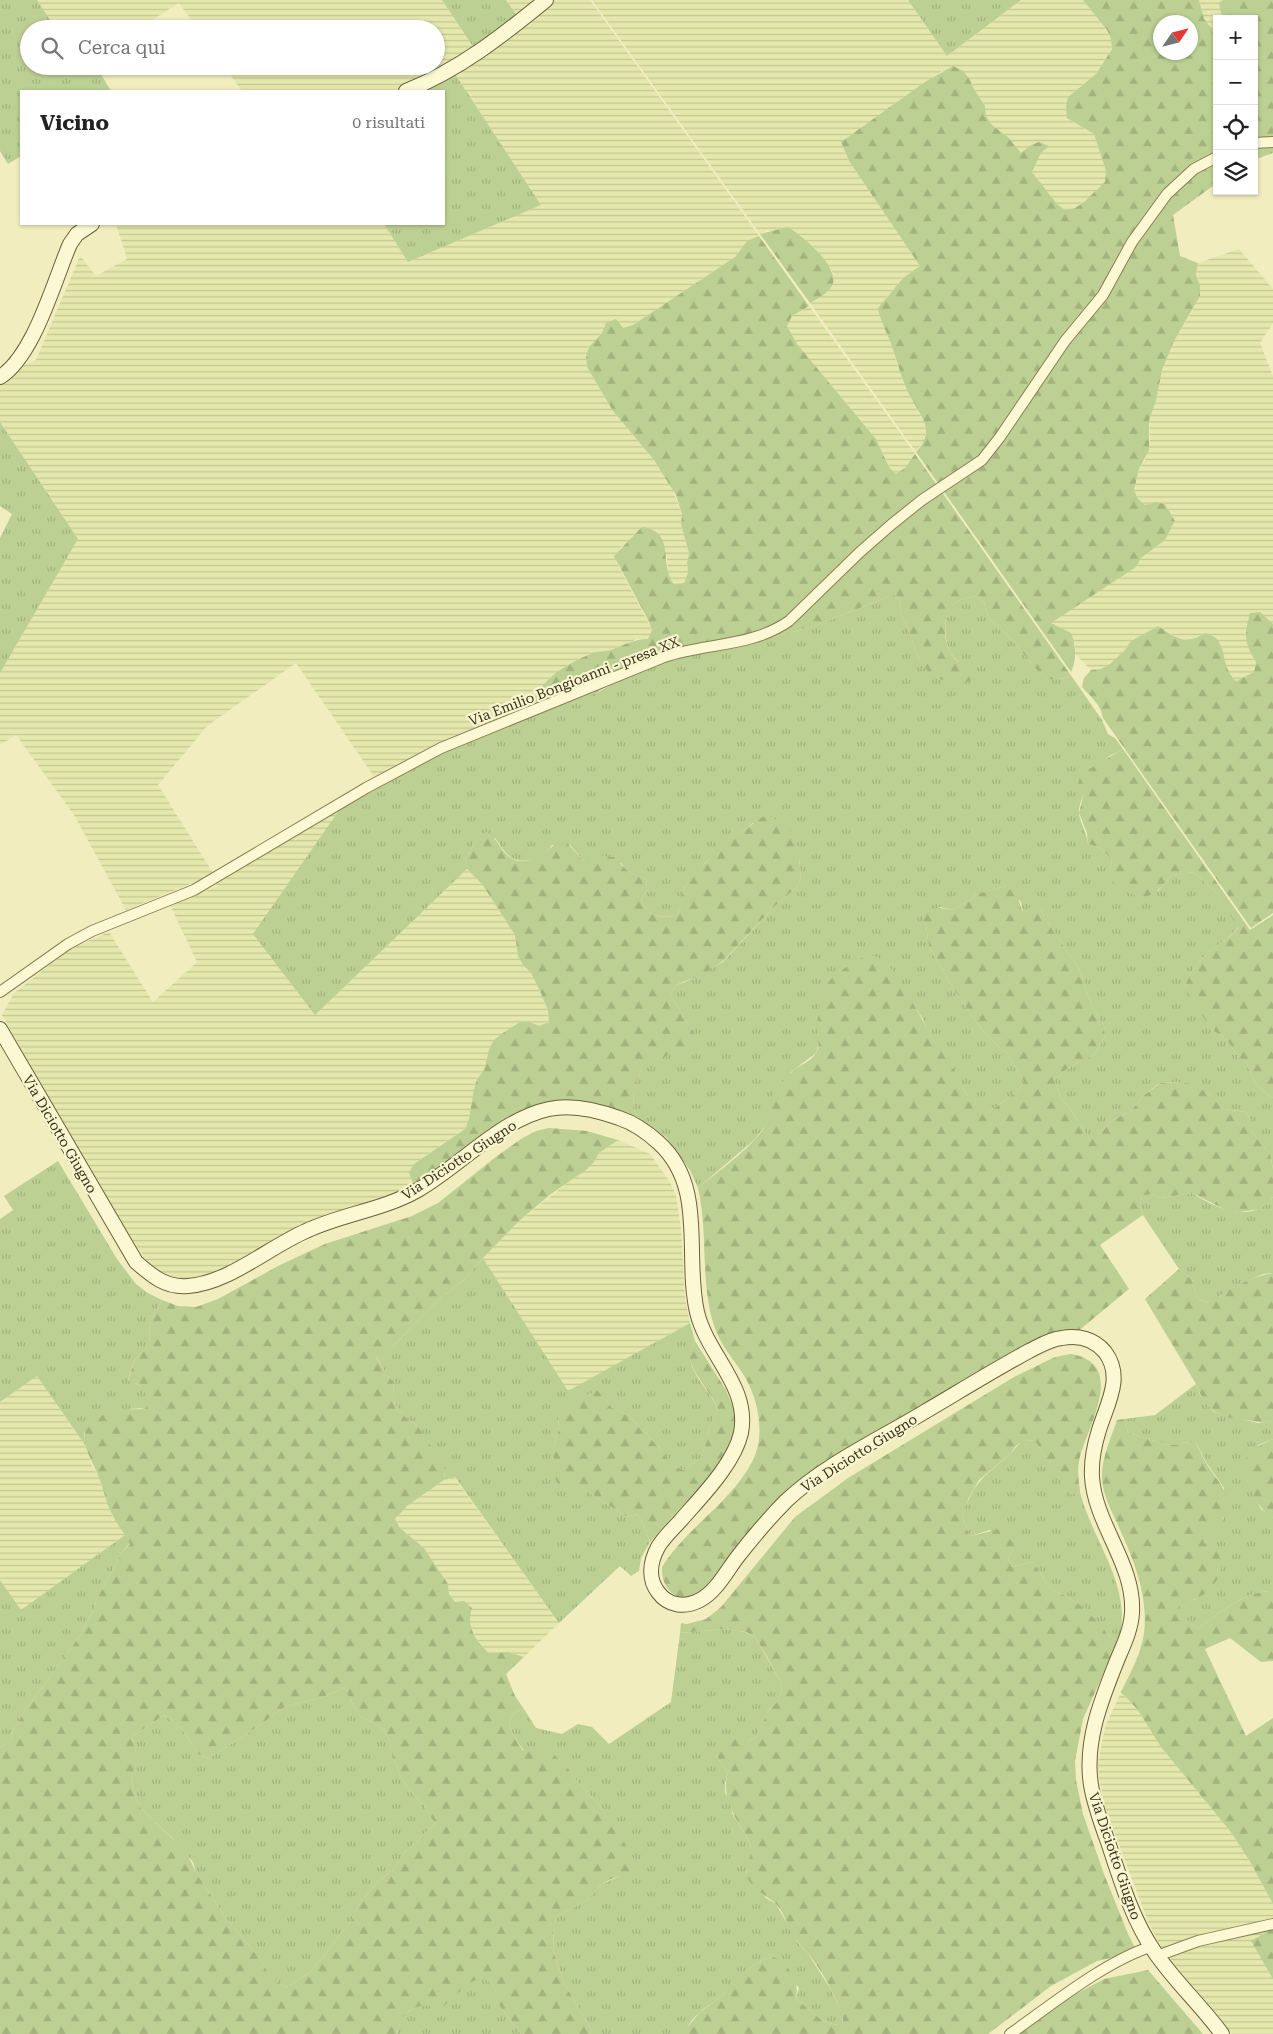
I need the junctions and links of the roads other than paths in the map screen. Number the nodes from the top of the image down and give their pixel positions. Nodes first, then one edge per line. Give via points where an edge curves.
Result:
1 (546, 0) edge
2 (445, 72) edge
3 (439, 75) edge
4 (408, 90) edge
5 (1273, 142) edge
6 (1258, 143) edge
7 (1213, 159) edge
8 (90, 225) edge
9 (0, 377) edge
10 (0, 992) edge
11 (0, 1030) edge
12 (1273, 1924) edge
13 (1154, 1951) junction
14 (1010, 2034) edge
15 (1222, 2034) edge

1 - 2 main road via 465,62
3 - 4 main road
5 - 6 street
7 - 10 street, Via Emilio Bongioanni - presa XX via 1194,169 1167,194 1132,242 1103,295 1065,341 982,460 892,524 776,630 740,642 664,657 441,748 366,788 194,890 68,944
8 - 9 main road via 77,234 70,244 31,339 15,365
11 - 13 main road, Via Diciotto Giugno via 136,1262 154,1278 173,1286 188,1286 220,1278 309,1229 397,1201 423,1187 502,1130 542,1110 560,1107 600,1112 634,1124 653,1137 676,1162 683,1177 690,1209 697,1312 710,1347 735,1387 742,1422 740,1438 732,1456 661,1542 653,1558 653,1585 663,1599 674,1604 685,1605 711,1591 766,1522 789,1499 826,1471 1053,1339 1086,1338 1097,1344 1107,1355 1115,1378 1092,1456 1092,1478 1102,1519 1127,1576 1132,1612 1130,1627 1093,1731 1090,1780 1124,1890
12 - 13 street
13 - 14 street via 1138,1951 1112,1965
13 - 15 main road, Via Diciotto Giugno

